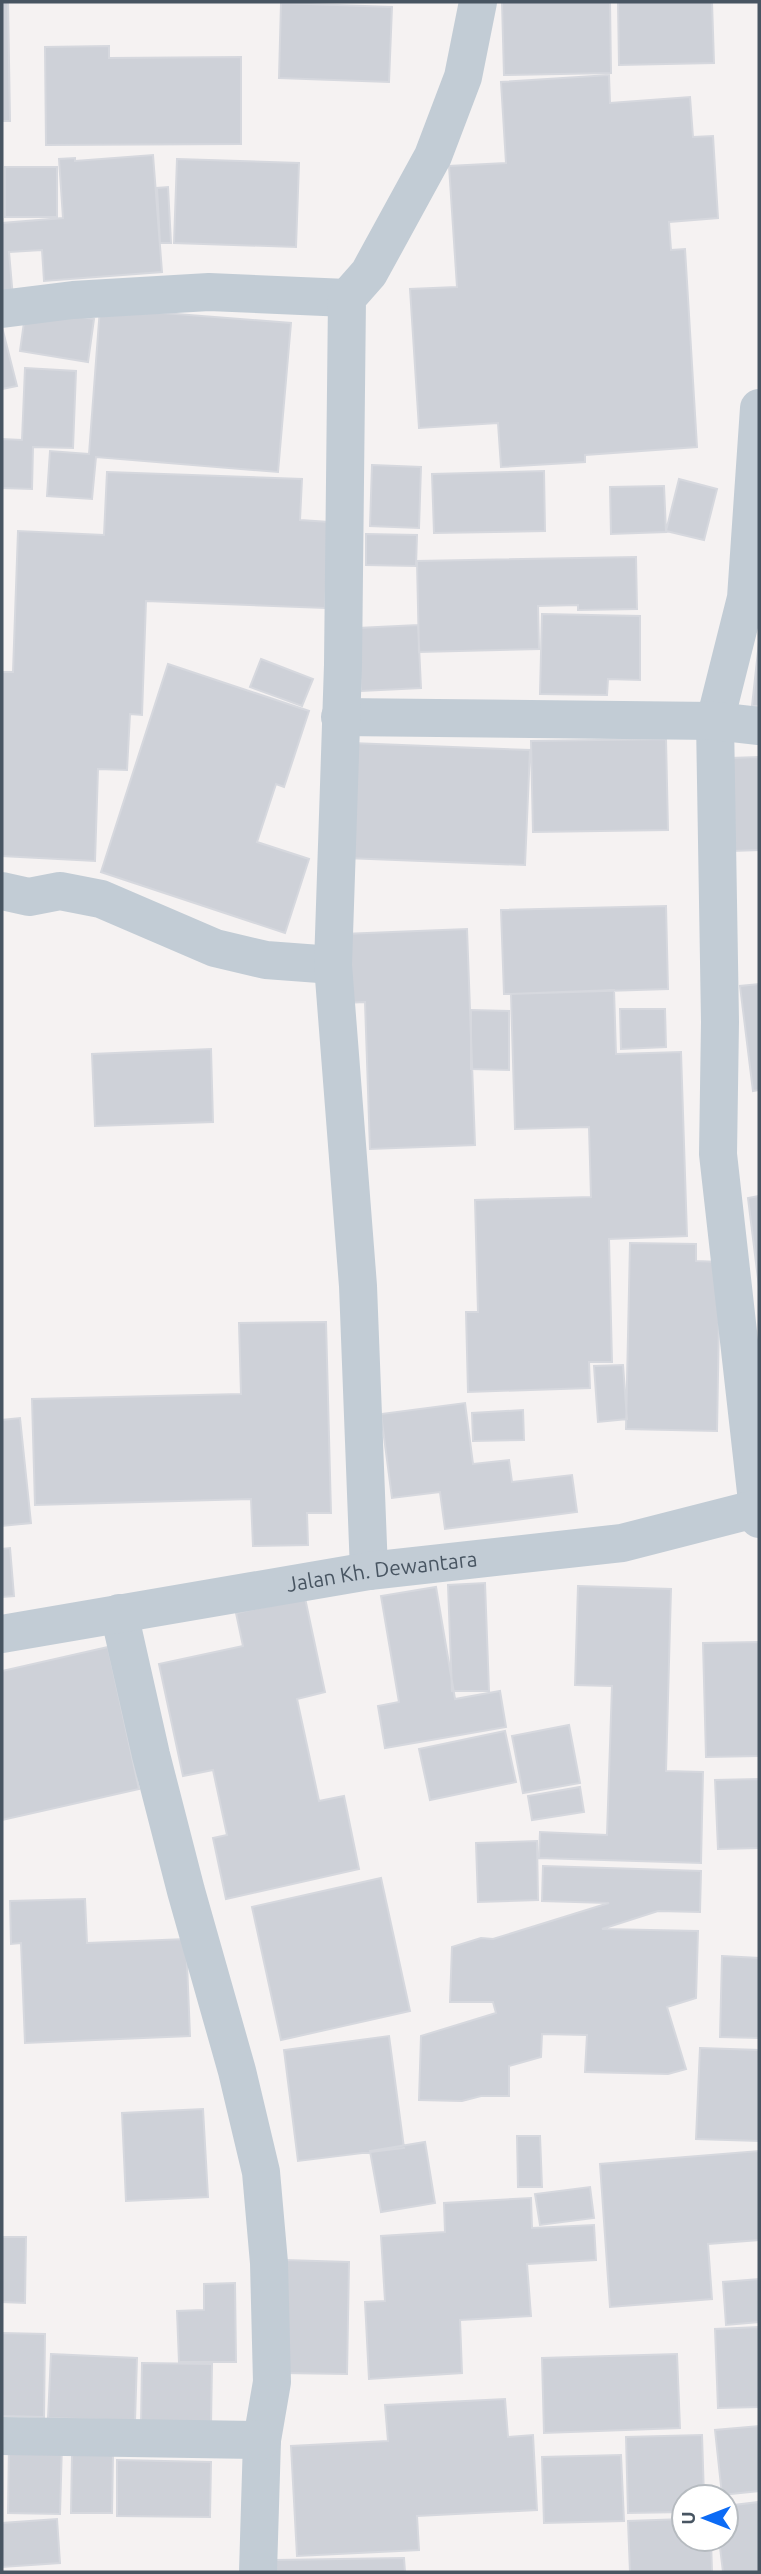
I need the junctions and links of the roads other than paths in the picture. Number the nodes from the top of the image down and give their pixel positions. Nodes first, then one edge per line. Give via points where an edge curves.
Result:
1 (478, 2) edge
2 (347, 298) junction
3 (2, 309) edge
4 (759, 408) edge
5 (340, 717) junction
6 (715, 721) junction
7 (759, 726) edge
8 (2, 891) edge
9 (333, 965) junction
10 (759, 1512) edge
11 (369, 1571) junction
12 (118, 1613) junction
13 (2, 1633) edge
14 (2, 2436) edge
15 (262, 2440) junction
16 (258, 2572) edge

1 - 2 street via 463,77 433,156 369,274
2 - 3 street via 209,292
2 - 5 street
4 - 6 street via 746,598
5 - 6 street
5 - 9 street
6 - 7 street
6 - 10 street via 719,1154
8 - 9 street via 29,897 60,891 101,899 215,948 266,960
9 - 11 street via 358,1286
10 - 11 street, Jalan Kh. Dewantara via 622,1544
11 - 12 street, Jalan Kh. Dewantara
12 - 13 street, Jalan Kh. Dewantara
12 - 15 street via 261,2172 272,2382
14 - 15 street
15 - 16 street

